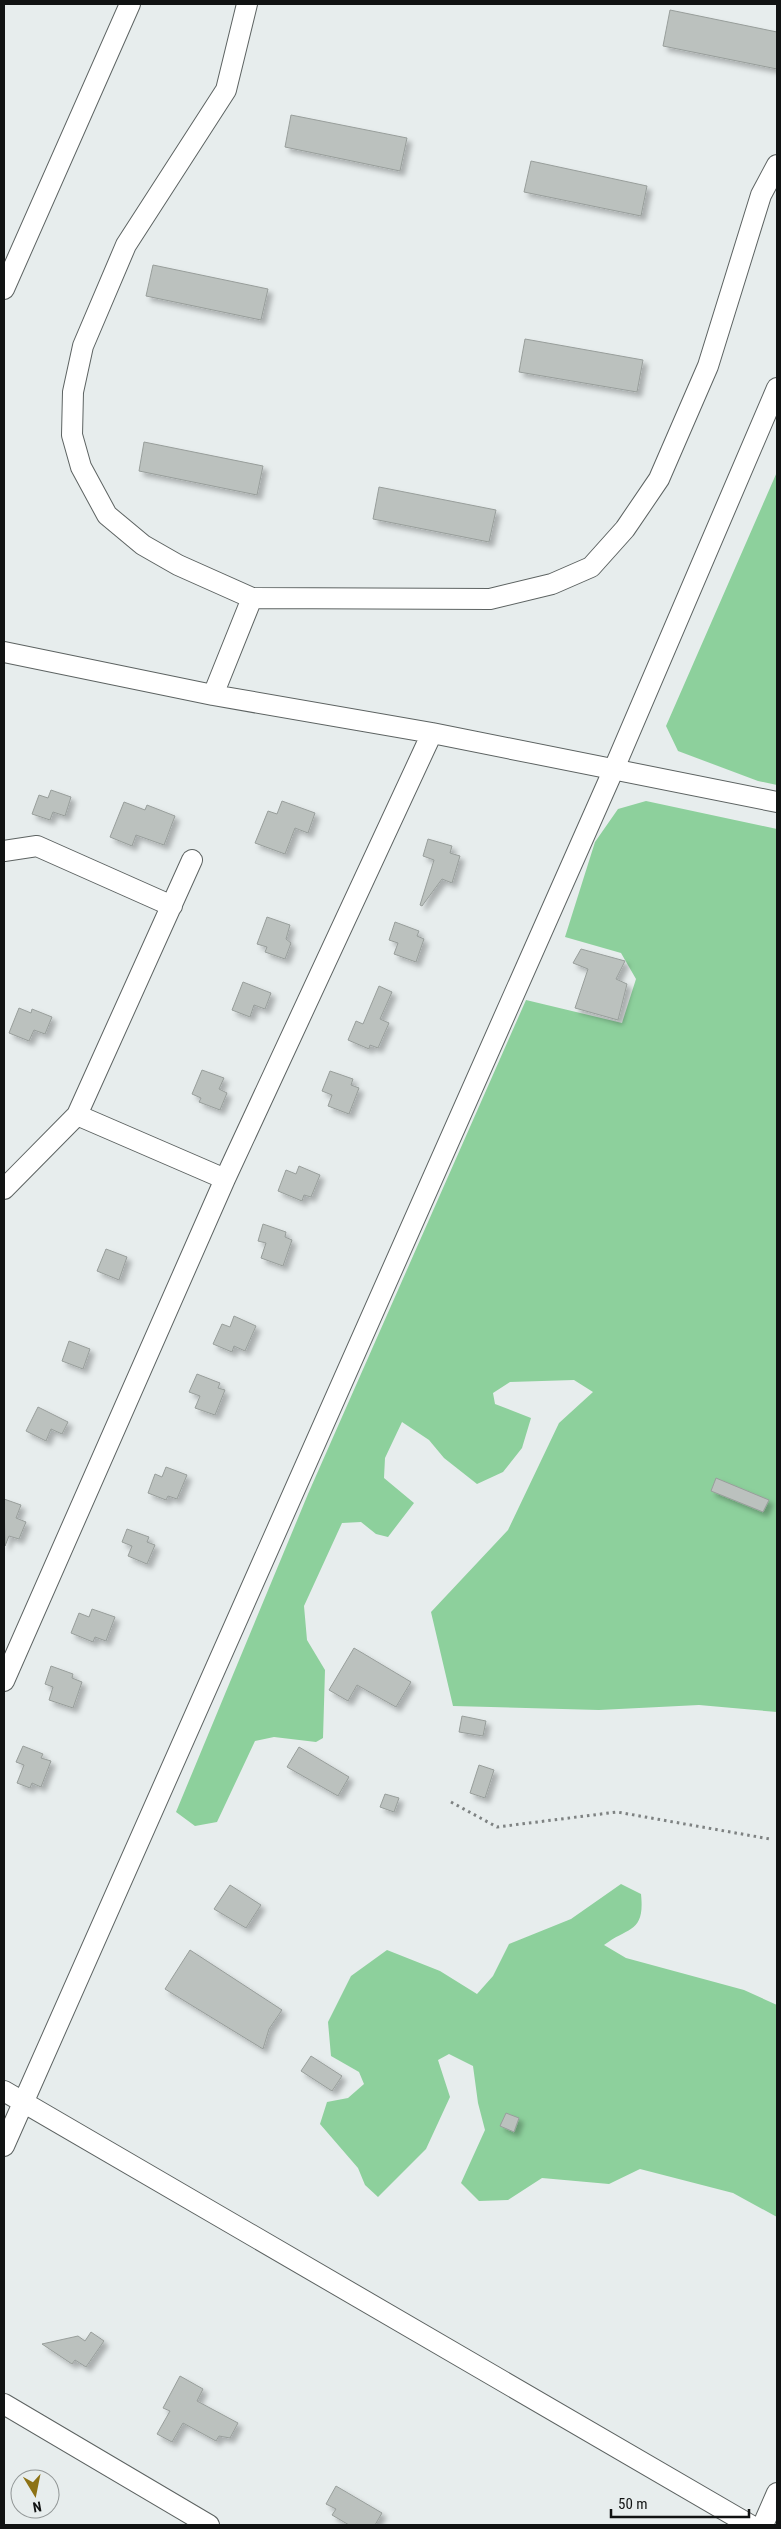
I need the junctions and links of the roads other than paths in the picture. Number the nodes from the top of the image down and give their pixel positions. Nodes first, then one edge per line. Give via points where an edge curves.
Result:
1 (130, 4) edge
2 (247, 4) edge
3 (777, 165) edge
4 (4, 289) edge
5 (777, 388) edge
6 (252, 598) junction
7 (4, 652) edge
8 (213, 695) junction
9 (432, 734) junction
10 (614, 770) junction
11 (777, 802) edge
12 (4, 851) edge
13 (192, 860) dead end
14 (172, 906) junction
15 (77, 1114) junction
16 (225, 1179) junction
17 (4, 1189) edge
18 (4, 1682) edge
19 (4, 2091) edge
20 (22, 2102) junction
21 (4, 2146) edge
22 (4, 2404) edge
23 (777, 2493) edge
24 (209, 2525) edge
25 (750, 2525) edge
26 (763, 2525) edge

1 - 4 street
2 - 6 street via 226,90 126,245 83,346 73,392 72,435 81,467 107,515 143,545 178,565
3 - 6 street via 761,195 708,366 659,480 625,529 591,567 552,584 490,599
5 - 10 street
6 - 8 street
7 - 8 street
8 - 9 street
9 - 10 street
9 - 16 street
10 - 11 street
10 - 20 street
12 - 14 street via 36,846
13 - 14 street
14 - 15 street
15 - 16 street
15 - 17 street
16 - 18 street
19 - 20 street
20 - 21 street
20 - 25 street
22 - 24 street
23 - 26 street

